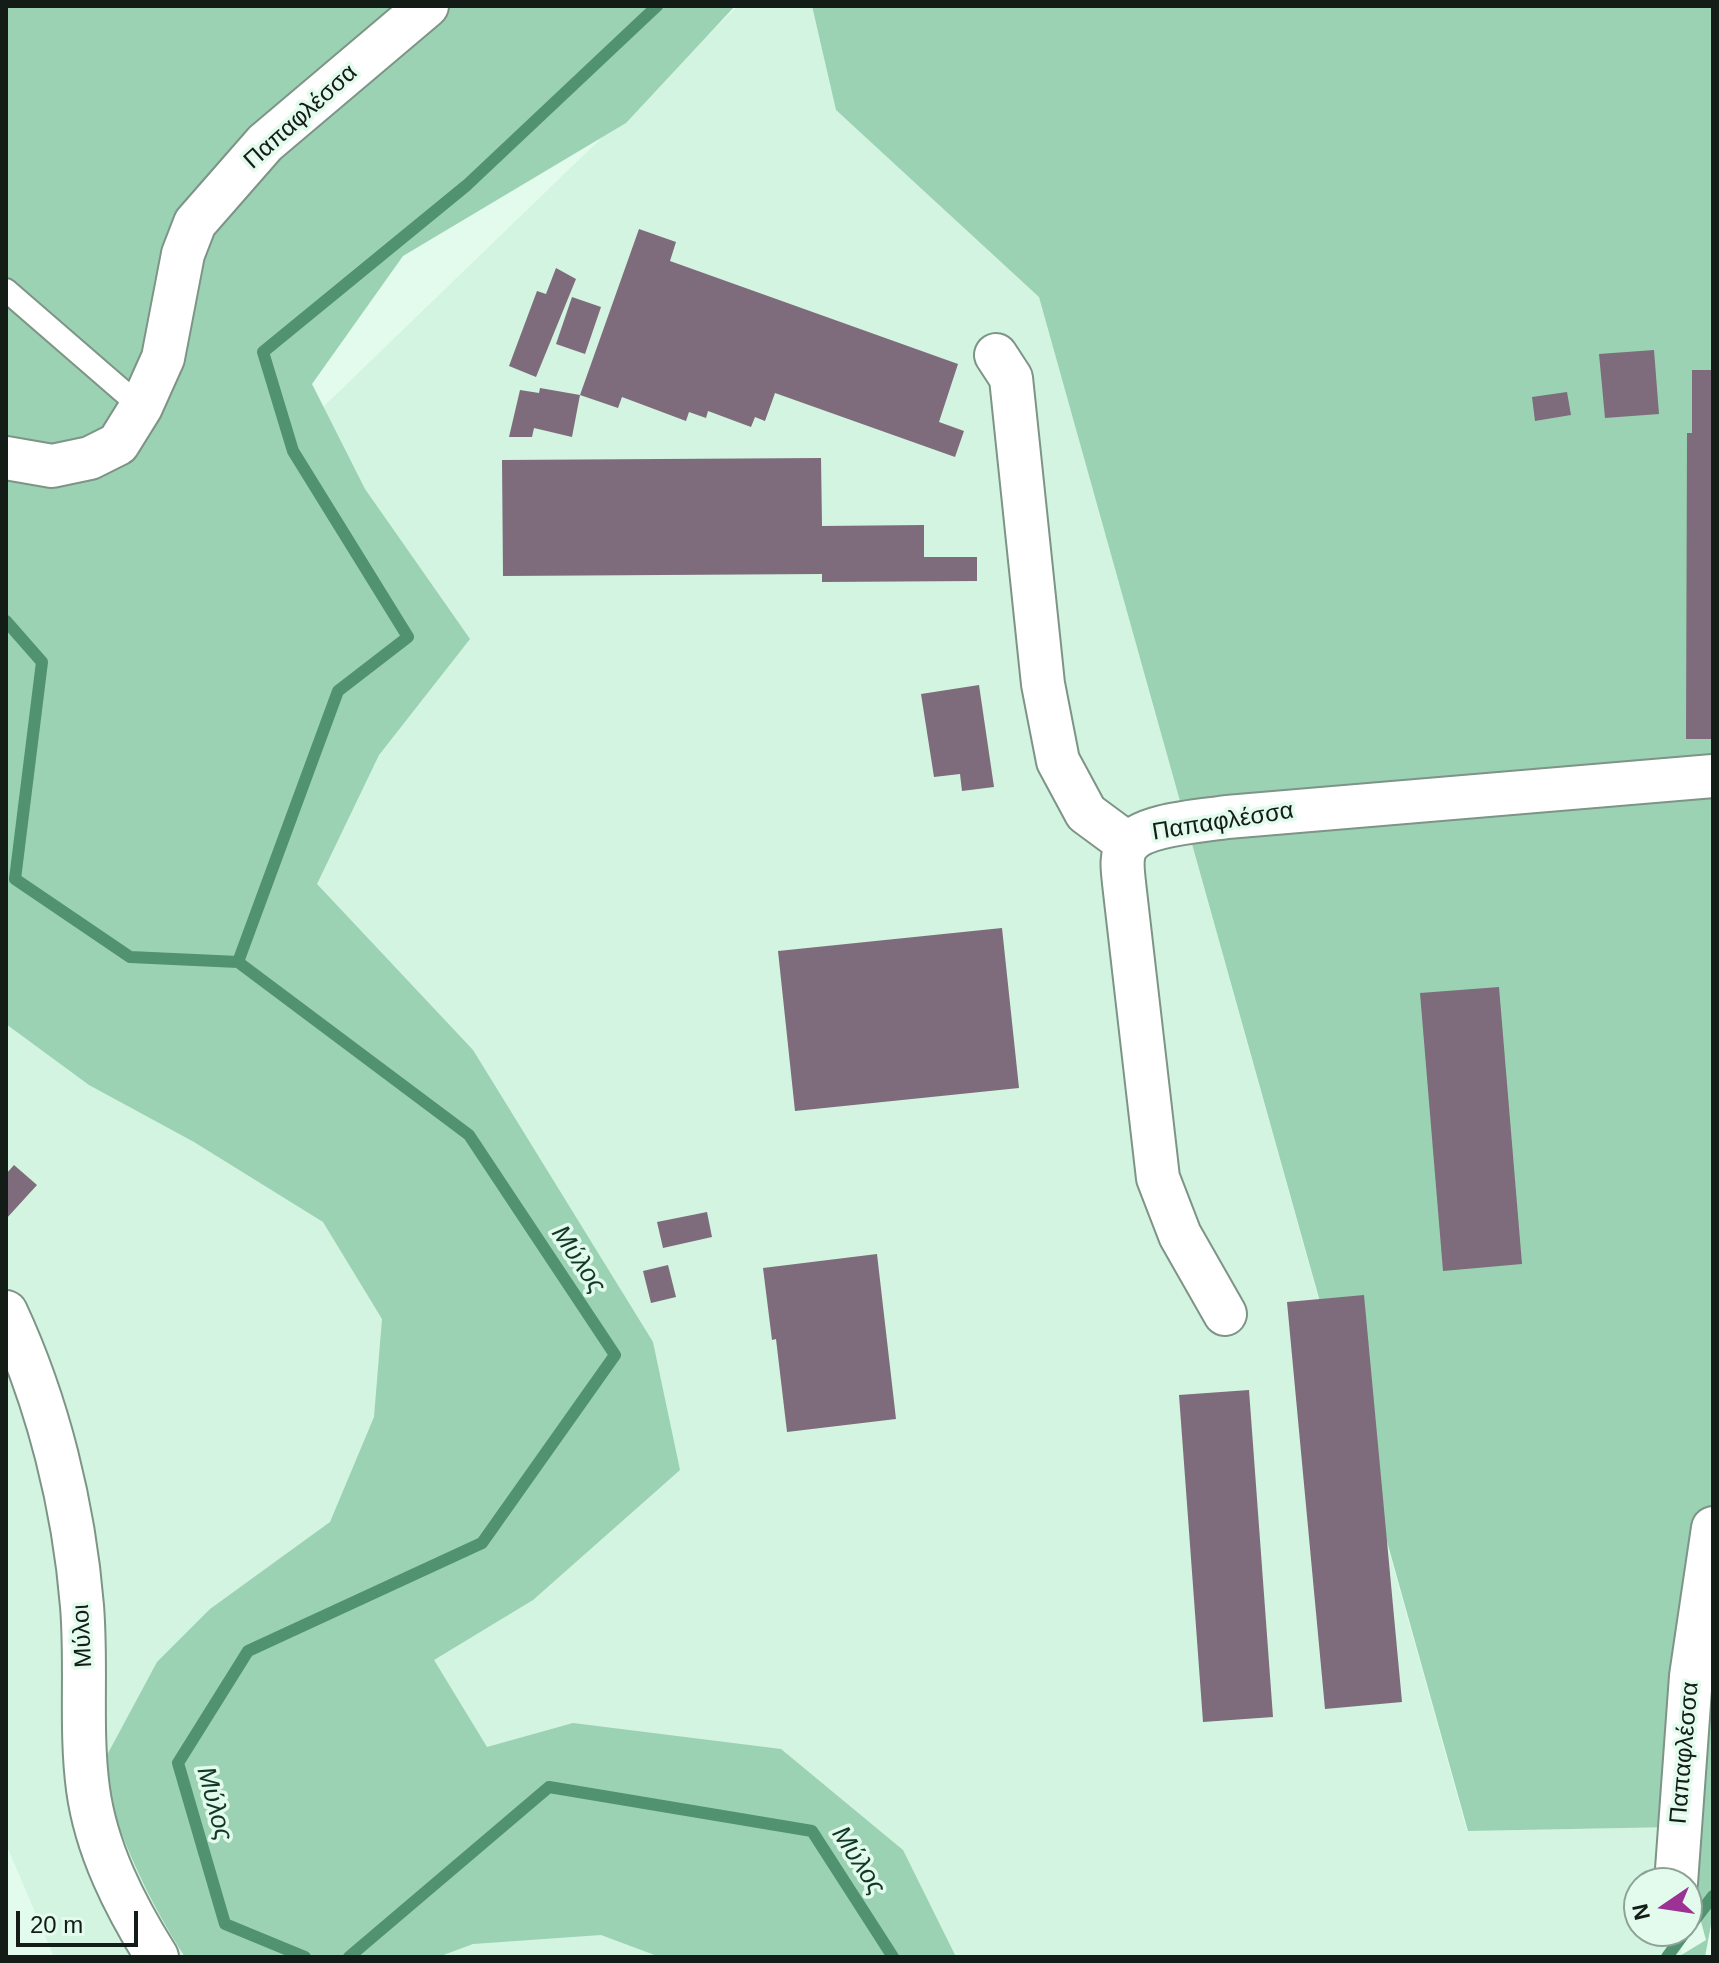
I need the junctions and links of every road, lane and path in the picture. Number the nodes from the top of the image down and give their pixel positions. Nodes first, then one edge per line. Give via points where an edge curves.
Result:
1 (427, 6) edge
2 (6, 290) edge
3 (996, 355) dead end
4 (141, 407) junction
5 (6, 458) edge
6 (1713, 776) edge
7 (1128, 844) junction
8 (6, 1312) edge
9 (1225, 1314) dead end
10 (1713, 1528) edge
11 (1677, 1867) edge
12 (157, 1957) edge

1 - 4 street, Παπαφλέσσα via 265,143 195,223 183,254 163,358
2 - 4 lane
3 - 7 street via 1011,378 1043,684 1058,761 1086,813
4 - 5 street, Παπαφλέσσα via 118,444 90,458 52,466
6 - 7 street, Παπαφλέσσα via 1227,817 1148,830
7 - 9 street, Παπαφλέσσα via 1122,861 1158,1178 1180,1235
8 - 12 street, Μύλοι via 32,1376 69,1514 82,1603 87,1776 94,1817 114,1878
10 - 11 street, Παπαφλέσσα via 1691,1676

